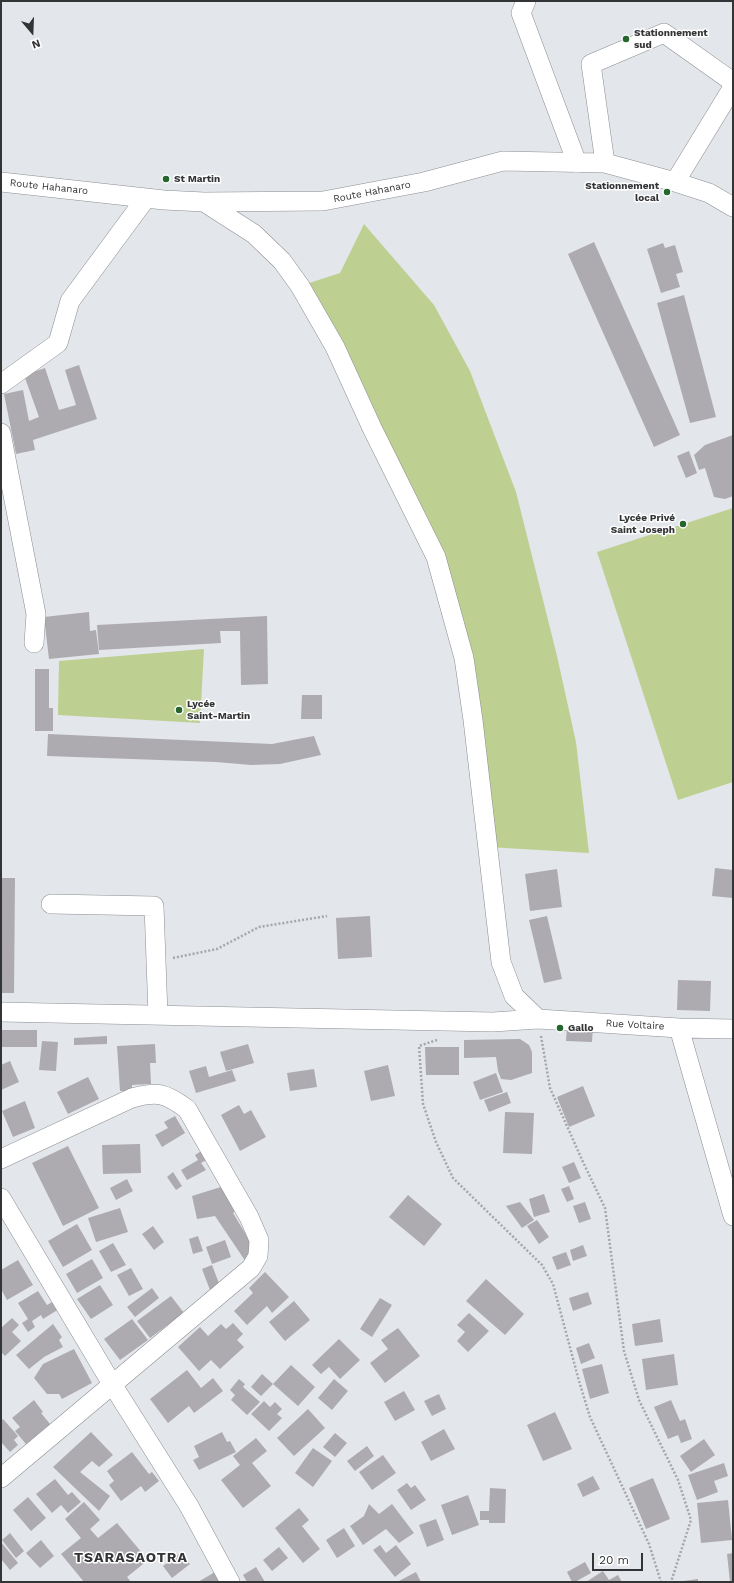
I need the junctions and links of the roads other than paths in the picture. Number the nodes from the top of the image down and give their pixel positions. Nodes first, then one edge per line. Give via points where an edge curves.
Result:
1 (526, 1) edge
2 (733, 82) edge
3 (733, 87) edge
4 (577, 163) junction
5 (605, 163) junction
6 (1, 182) edge
7 (675, 182) junction
8 (146, 198) junction
9 (204, 202) junction
10 (733, 207) edge
11 (1, 384) edge
12 (1, 433) edge
13 (34, 643) dead end
14 (51, 904) dead end
15 (1, 1012) edge
16 (158, 1015) junction
17 (538, 1019) junction
18 (679, 1028) junction
19 (733, 1029) edge
20 (1, 1159) edge
21 (1, 1198) edge
22 (733, 1216) edge
23 (112, 1384) junction
24 (1, 1478) edge
25 (230, 1582) edge

1 - 4 street via 521,13
2 - 5 street via 664,33 591,64
3 - 7 street
4 - 5 street, Route Hahanaro
4 - 9 street, Route Hahanaro via 504,161 424,182 323,201
5 - 7 street, Route Hahanaro
6 - 8 street, Route Hahanaro
7 - 10 street, Route Hahanaro via 709,193
8 - 9 street, Route Hahanaro
8 - 11 street via 70,301 58,343
9 - 17 street via 254,234 282,261 300,286 335,347 436,557 464,658 501,962 514,996
12 - 13 street via 36,614
14 - 16 street via 154,906
15 - 16 street, Rue Voltaire
16 - 17 street, Rue Voltaire via 493,1022
17 - 18 street, Rue Voltaire
18 - 19 street, Rue Voltaire
18 - 22 street
20 - 23 street via 132,1098 159,1093 187,1109 248,1217 259,1240 258,1256 250,1268
21 - 23 street
23 - 24 street
23 - 25 street via 189,1506

